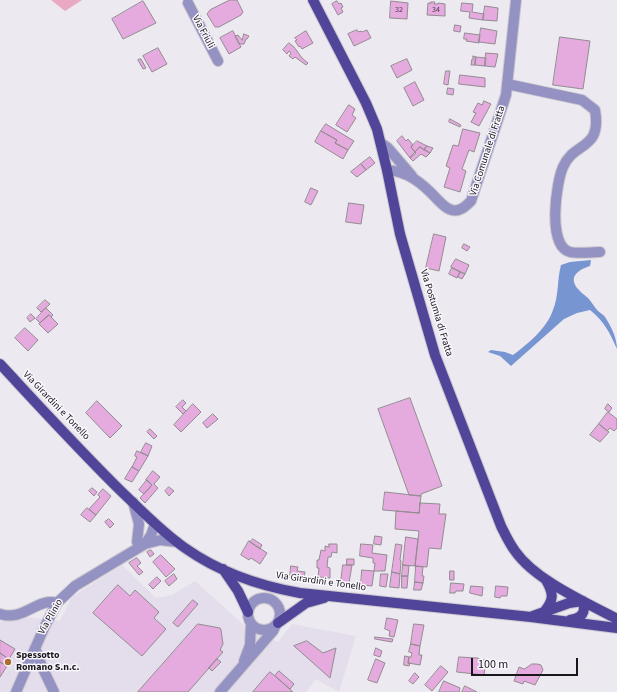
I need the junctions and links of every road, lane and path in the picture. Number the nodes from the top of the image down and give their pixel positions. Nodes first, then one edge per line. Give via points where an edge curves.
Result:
1 (313, 0) edge
2 (516, 0) edge
3 (189, 1) edge
4 (218, 61) dead end
5 (507, 84) junction
6 (381, 143) junction
7 (387, 170) junction
8 (414, 178) junction
9 (600, 252) dead end
10 (0, 364) edge
11 (133, 502) junction
12 (155, 524) junction
13 (177, 542) junction
14 (138, 545) junction
15 (223, 569) junction
16 (545, 579) junction
17 (330, 596) junction
18 (583, 601) junction
19 (57, 603) junction
20 (248, 612) junction
21 (544, 612) junction
22 (0, 614) edge
23 (531, 617) junction
24 (617, 620) edge
25 (567, 621) junction
26 (251, 623) junction
27 (278, 623) junction
28 (617, 628) edge
29 (35, 648) junction
30 (241, 666) junction
31 (16, 692) edge
32 (54, 692) edge
33 (220, 692) edge

1 - 6 main road, Via Postumia di Fratta via 366,103
2 - 5 street, Via Comunale di Fratta
3 - 4 street, Via Friuli
5 - 8 street, Via Comunale di Fratta via 503,104 471,201 458,210 452,210 445,207
5 - 9 street via 582,100 594,110 596,119 591,141 570,157 563,166 558,180 555,222 558,239 562,247 569,252
6 - 7 main road, Via Postumia di Fratta
6 - 8 street
7 - 8 street, Via Comunale di Fratta via 395,170
7 - 16 main road, Via Postumia di Fratta via 400,234 435,355 501,526 514,551 528,567
10 - 11 main road, Via Girardini e Tonello
11 - 12 main road, Via Girardini e Tonello
11 - 14 street via 140,524
12 - 13 main road, Via Girardini e Tonello
12 - 14 street, Via Plinio via 146,530
13 - 14 street via 160,540
13 - 15 main road, Via Girardini e Tonello
14 - 19 street, Via Plinio via 75,586
15 - 17 main road, Via Girardini e Tonello via 269,586
15 - 20 main road via 238,590
16 - 18 main road, Via Postumia di Fratta
16 - 21 main road via 552,590 552,599
17 - 23 main road, Via Girardini e Tonello
17 - 27 main road via 306,603
18 - 21 main road, Via Girardini e Tonello
18 - 24 main road, Via Postumia di Fratta
18 - 25 main road via 583,613 576,619
19 - 22 street via 48,602 23,613 8,616
19 - 29 street, Via Plinio
20 - 26 street
20 - 27 street via 256,600 270,598 280,608
21 - 23 main road, Via Girardini e Tonello
23 - 25 main road, Via Girardini e Tonello
25 - 28 main road, Via Girardini e Tonello
26 - 27 street via 262,630 270,629
26 - 30 street via 250,645
27 - 30 street via 249,660
29 - 31 street, Via Plinio
29 - 32 street
30 - 33 street

